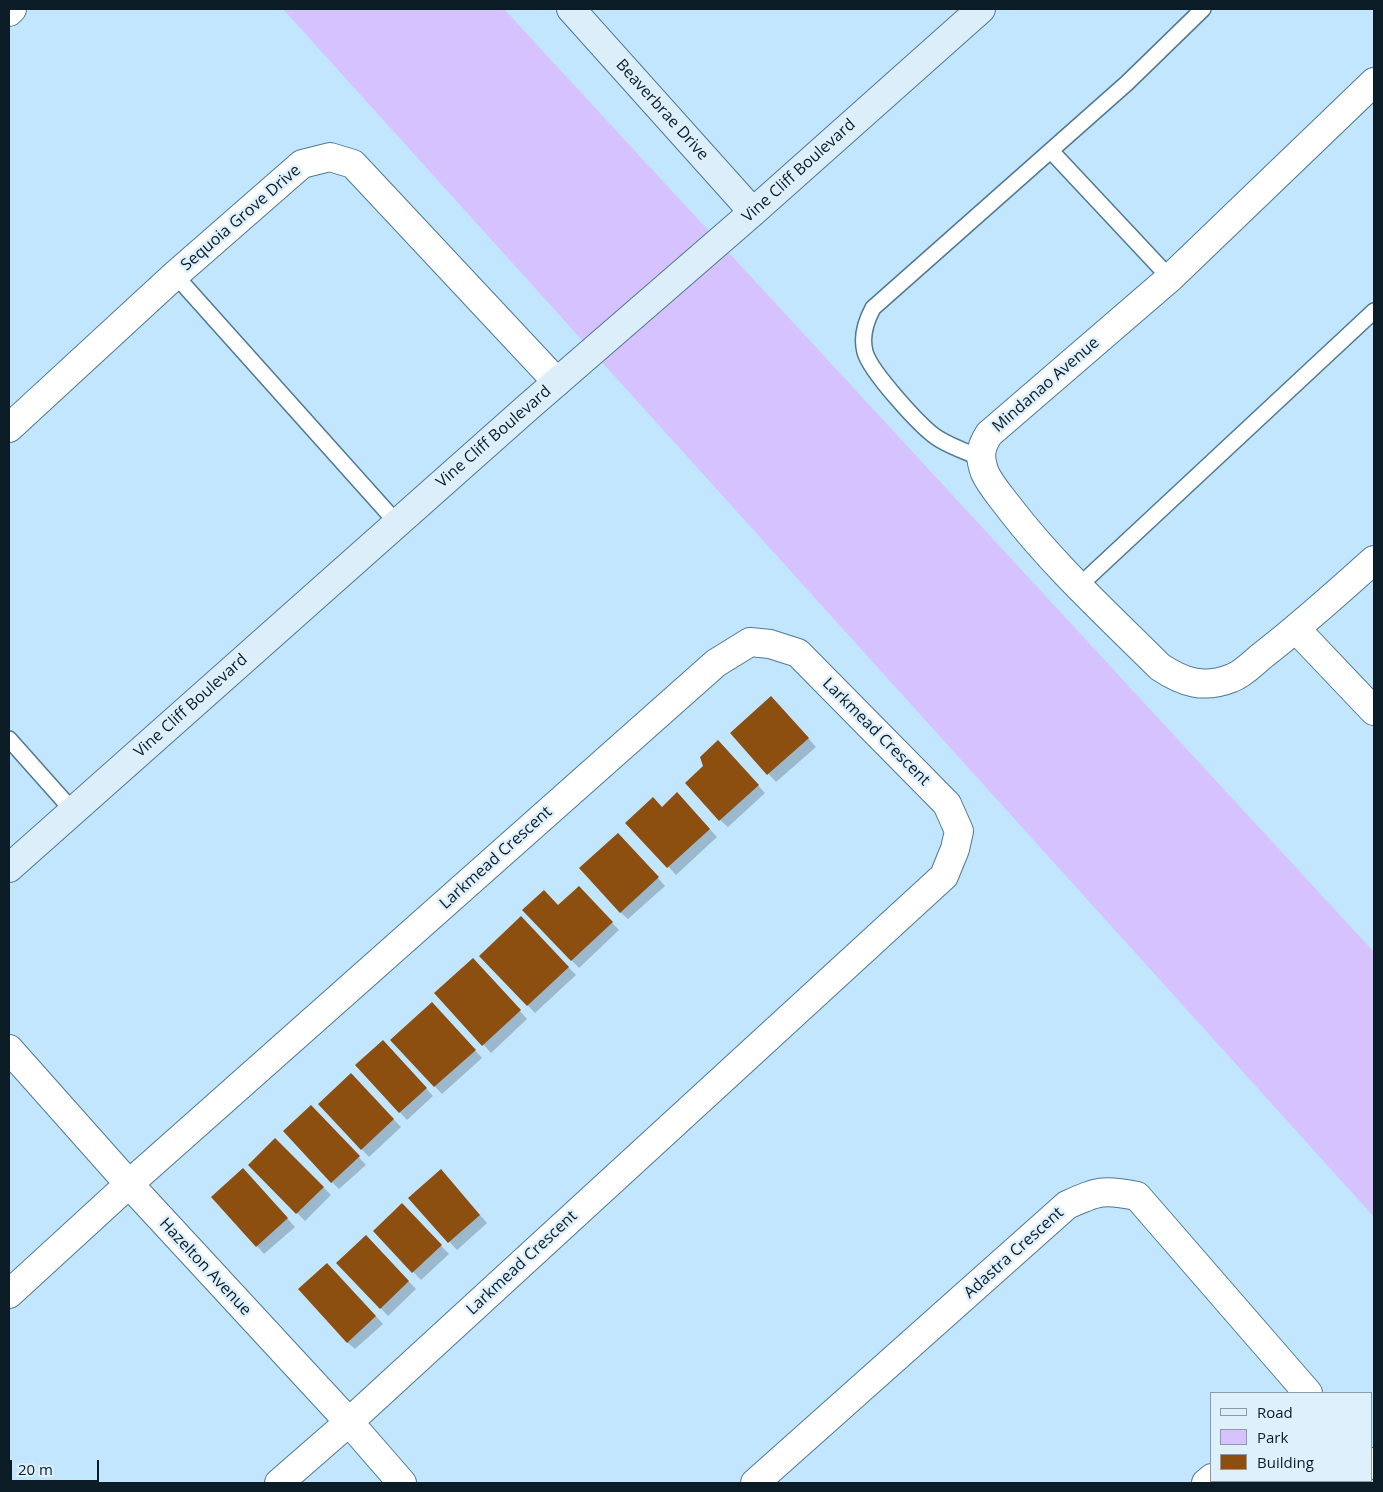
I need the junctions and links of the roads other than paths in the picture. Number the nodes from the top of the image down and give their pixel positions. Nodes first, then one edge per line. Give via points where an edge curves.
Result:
1 (12, 9) edge
2 (571, 9) edge
3 (982, 9) edge
4 (1202, 9) edge
5 (9, 12) edge
6 (1374, 82) edge
7 (1051, 151) junction
8 (753, 212) junction
9 (175, 275) junction
10 (1170, 278) junction
11 (1374, 311) edge
12 (557, 382) junction
13 (9, 428) edge
14 (981, 458) junction
15 (397, 523) junction
16 (1374, 560) edge
17 (1080, 586) junction
18 (1296, 630) junction
19 (1374, 711) edge
20 (9, 740) edge
21 (73, 812) junction
22 (9, 868) edge
23 (9, 1049) edge
24 (129, 1184) junction
25 (9, 1294) edge
26 (1306, 1392) edge
27 (349, 1422) junction
28 (279, 1483) edge
29 (402, 1483) edge
30 (755, 1483) edge

1 - 5 street
2 - 8 street, Beaverbrae Drive
3 - 8 street, Vine Cliff Boulevard
4 - 7 lane via 1127,83
6 - 10 street, Mindanao Avenue
7 - 10 lane
7 - 14 lane via 874,308 867,319 864,351 869,364 915,418 938,439
8 - 12 street, Vine Cliff Boulevard
9 - 12 street, Sequoia Grove Drive via 302,164 330,157 353,164
9 - 13 street, Sequoia Grove Drive
9 - 15 lane
10 - 14 street, Mindanao Avenue via 989,434 982,445
11 - 17 lane
12 - 15 street, Vine Cliff Boulevard
14 - 17 street via 985,474 1029,533
15 - 21 street, Vine Cliff Boulevard
16 - 18 street
17 - 18 street via 1160,667 1178,679 1196,684 1234,678
18 - 19 street
20 - 21 lane
21 - 22 street, Vine Cliff Boulevard
23 - 24 street, Hazelton Avenue
24 - 25 street, Larkmead Crescent
24 - 27 street, Hazelton Avenue
24 - 27 street, Larkmead Crescent via 716,663 750,642 770,644 798,653 947,804 959,831 944,876
26 - 30 street, Adastra Crescent via 1137,1196 1112,1191 1093,1194 1067,1205
27 - 28 street, Larkmead Crescent
27 - 29 street, Hazelton Avenue

